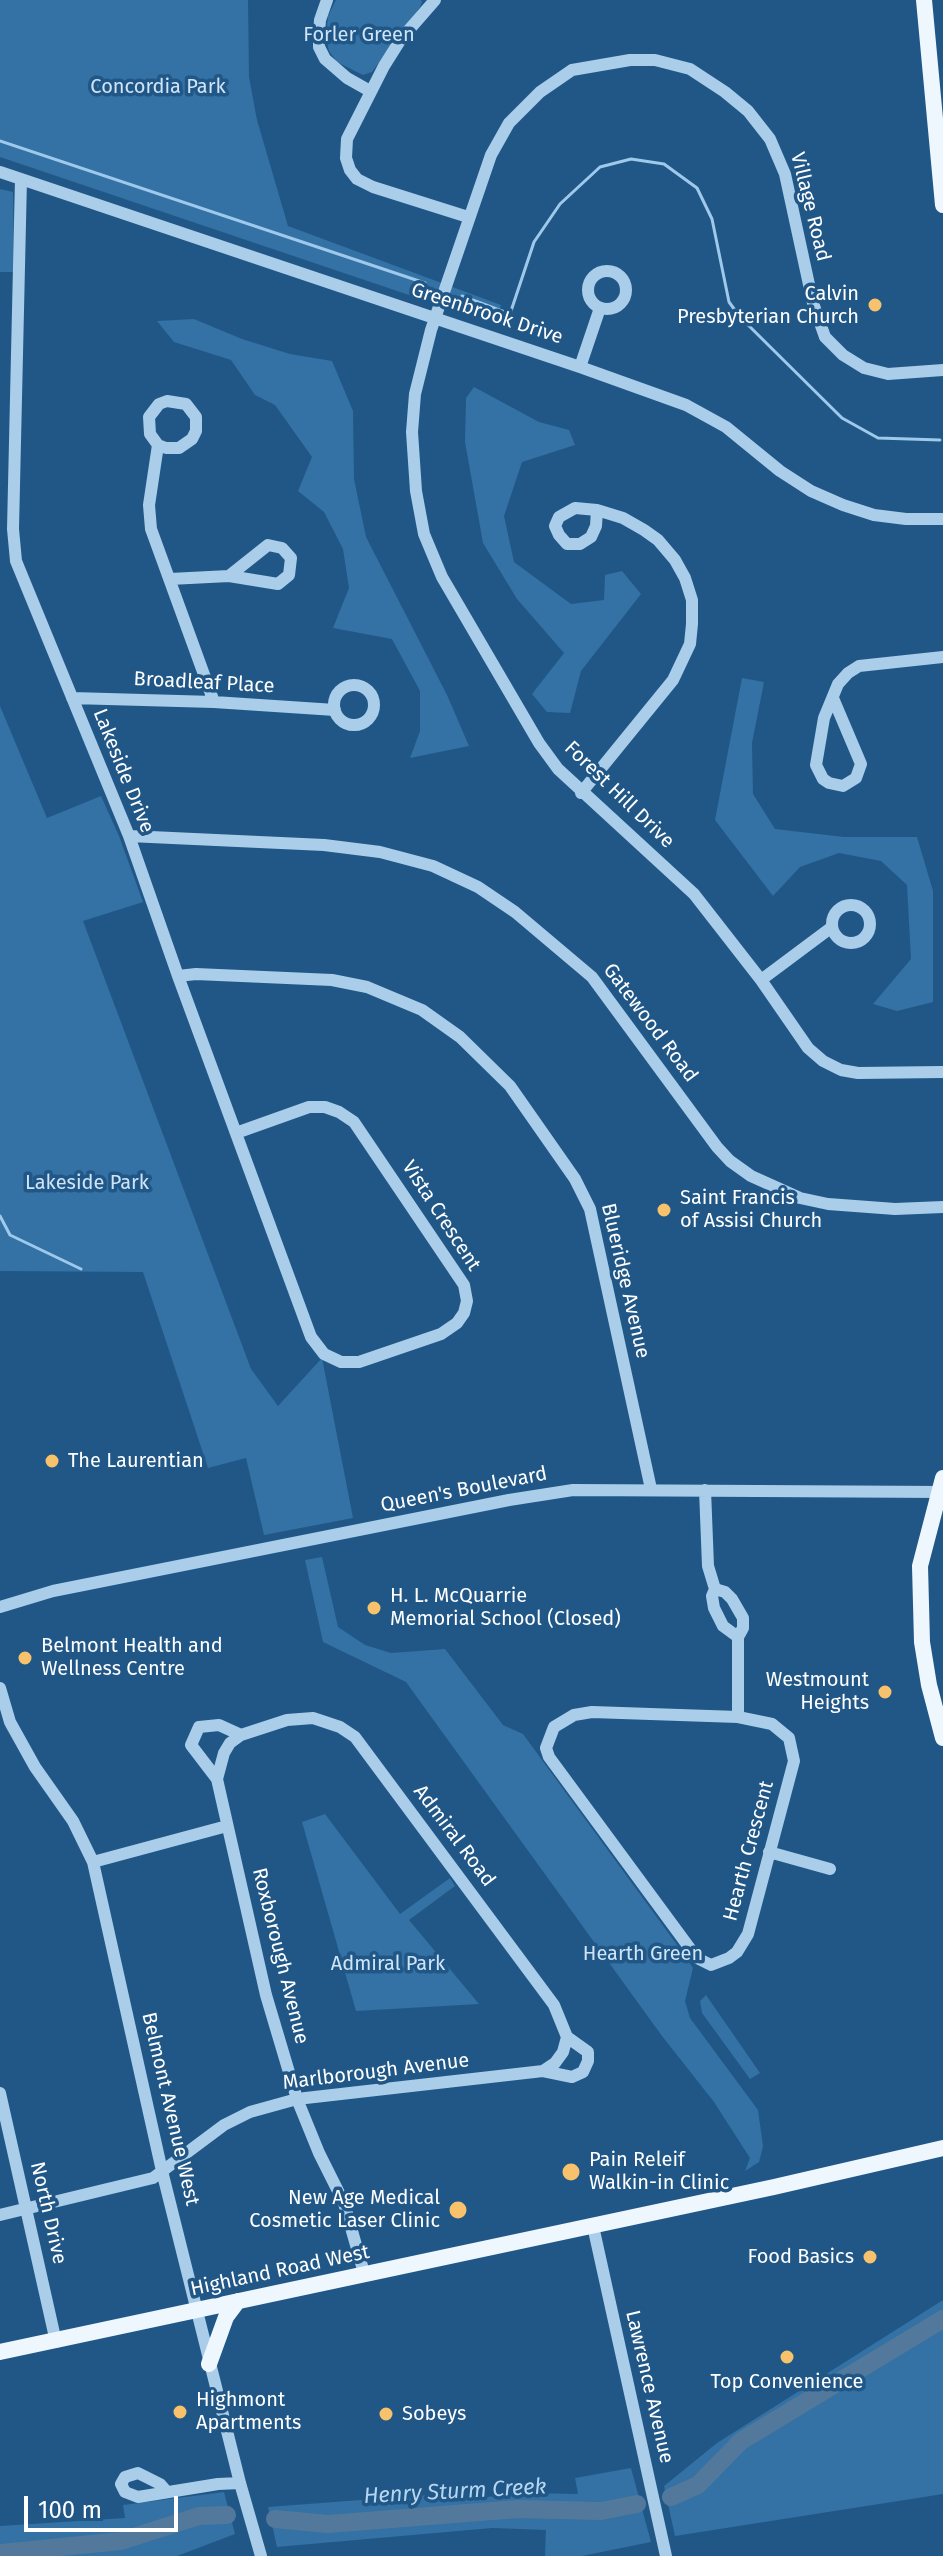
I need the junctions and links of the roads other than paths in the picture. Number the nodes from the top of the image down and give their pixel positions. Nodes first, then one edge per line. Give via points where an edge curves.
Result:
1 (327, 0) edge
2 (435, 0) edge
3 (924, 0) edge
4 (370, 91) junction
5 (0, 172) edge
6 (21, 179) junction
7 (943, 205) edge
8 (468, 217) junction
9 (600, 308) dead end
10 (435, 318) junction
11 (580, 367) junction
12 (943, 370) edge
13 (158, 445) junction
14 (597, 510) dead end
15 (943, 519) edge
16 (229, 576) junction
17 (170, 579) junction
18 (943, 657) edge
19 (72, 698) junction
20 (833, 698) junction
21 (214, 702) junction
22 (335, 710) dead end
23 (581, 793) junction
24 (129, 836) junction
25 (832, 927) dead end
26 (178, 976) junction
27 (761, 980) junction
28 (943, 1072) edge
29 (236, 1133) junction
30 (943, 1207) edge
31 (324, 1354) joint
32 (942, 1487) edge
33 (651, 1489) junction
34 (705, 1490) junction
35 (715, 1589) junction
36 (0, 1607) edge
37 (738, 1637) junction
38 (0, 1688) edge
39 (738, 1717) junction
40 (10, 1722) junction
41 (0, 1732) edge
42 (241, 1735) junction
43 (943, 1738) edge
44 (217, 1779) junction
45 (227, 1826) junction
46 (769, 1852) junction
47 (93, 1862) junction
48 (830, 1869) dead end
49 (567, 2037) junction
50 (543, 2071) junction
51 (0, 2093) edge
52 (297, 2099) junction
53 (943, 2148) edge
54 (162, 2171) junction
55 (27, 2208) junction
56 (0, 2215) edge
57 (593, 2226) junction
58 (364, 2273) junction
59 (238, 2301) junction
60 (196, 2310) junction
61 (56, 2342) junction
62 (0, 2352) edge
63 (209, 2364) junction
64 (240, 2483) junction
65 (167, 2492) dead end
66 (261, 2556) edge
67 (666, 2556) edge

1 - 4 street via 319,47 347,78
2 - 4 street via 401,39
3 - 7 main road
4 - 8 street via 347,139 350,170 373,187
5 - 6 street, Greenbrook Drive
6 - 10 street, Greenbrook Drive
6 - 19 street, Lakeside Drive via 16,561
8 - 10 street, Village Road
8 - 12 street, Village Road via 509,123 572,70 630,60 690,69 748,111 770,139 785,174 825,337 864,368 888,374
9 - 11 street
10 - 11 street, Greenbrook Drive
10 - 23 street, Forest Hill Drive via 418,381 412,432 424,534 442,577 539,743
11 - 15 street, Greenbrook Drive via 706,415 811,491 874,515
13 - 13 street via 179,448 192,439 196,417 186,404 167,401 153,410 148,426
13 - 17 street via 151,529
14 - 23 street via 623,518 658,540 685,578 692,624 690,644 673,680
16 - 16 street via 278,584 289,575 291,558 282,548 268,545
16 - 17 street
17 - 21 street
18 - 20 street via 859,666 838,684
19 - 21 street, Broadleaf Place
19 - 24 street, Lakeside Drive
20 - 20 street via 816,765 823,779 843,786 856,778 861,764
21 - 22 street, Broadleaf Place
23 - 27 street, Forest Hill Drive via 694,894
24 - 26 street, Lakeside Drive
24 - 30 street, Gatewood Road via 324,845 433,866 478,887 592,977 717,1147 751,1176 828,1204
25 - 27 street
26 - 29 street, Lakeside Drive
26 - 33 street, Blueridge Avenue via 332,980 367,987 422,1010 501,1075 575,1179 590,1209
27 - 28 street, Forest Hill Drive via 808,1048 823,1061 858,1073
29 - 31 street, Lakeside Drive via 311,1337
29 - 31 street, Vista Crescent via 309,1107 325,1107 354,1122 464,1285 464,1313 441,1334 359,1362 341,1362
32 - 34 street, Queen's Boulevard
32 - 43 main road via 920,1566 922,1642
33 - 34 street, Queen's Boulevard
33 - 36 street, Queen's Boulevard via 573,1490 509,1500 53,1591
34 - 35 street via 708,1566
35 - 37 street via 718,1619
35 - 37 street via 739,1608 743,1628
37 - 39 street
38 - 40 street, Belmont Avenue West
39 - 46 street, Hearth Crescent via 772,1724 794,1749
39 - 46 street, Hearth Crescent via 592,1712 561,1721 546,1748 705,1963 729,1958 744,1943
40 - 41 street
40 - 47 street, Belmont Avenue West
42 - 44 street via 224,1753
42 - 44 street, Admiral Road via 219,1725 199,1727 191,1745
42 - 49 street, Admiral Road via 304,1717 324,1720 355,1737 554,2005
44 - 45 street, Admiral Road
45 - 47 street
45 - 52 street, Roxborough Avenue via 266,1995
46 - 48 street
47 - 54 street, Belmont Avenue West
49 - 50 street, Marlborough Avenue via 563,2052
49 - 50 street, Marlborough Avenue via 588,2052 583,2072 572,2077
50 - 52 street, Marlborough Avenue
51 - 55 street, North Drive
52 - 54 street, Marlborough Avenue via 224,2125
52 - 58 street, Roxborough Avenue via 344,2203
53 - 57 main road, Highland Road West
54 - 55 street, Marlborough Avenue via 147,2180
54 - 60 street, Belmont Avenue West
55 - 56 street, Marlborough Avenue
55 - 61 street, North Drive
57 - 58 main road, Highland Road West
57 - 67 street, Lawrence Avenue
58 - 59 main road, Highland Road West
59 - 60 main road, Highland Road West
59 - 63 main road via 226,2317
60 - 61 main road, Highland Road West
60 - 63 street, Belmont Avenue West
61 - 62 main road, Highland Road West
63 - 64 street, Belmont Avenue West
64 - 65 street
64 - 66 street, Belmont Avenue West

